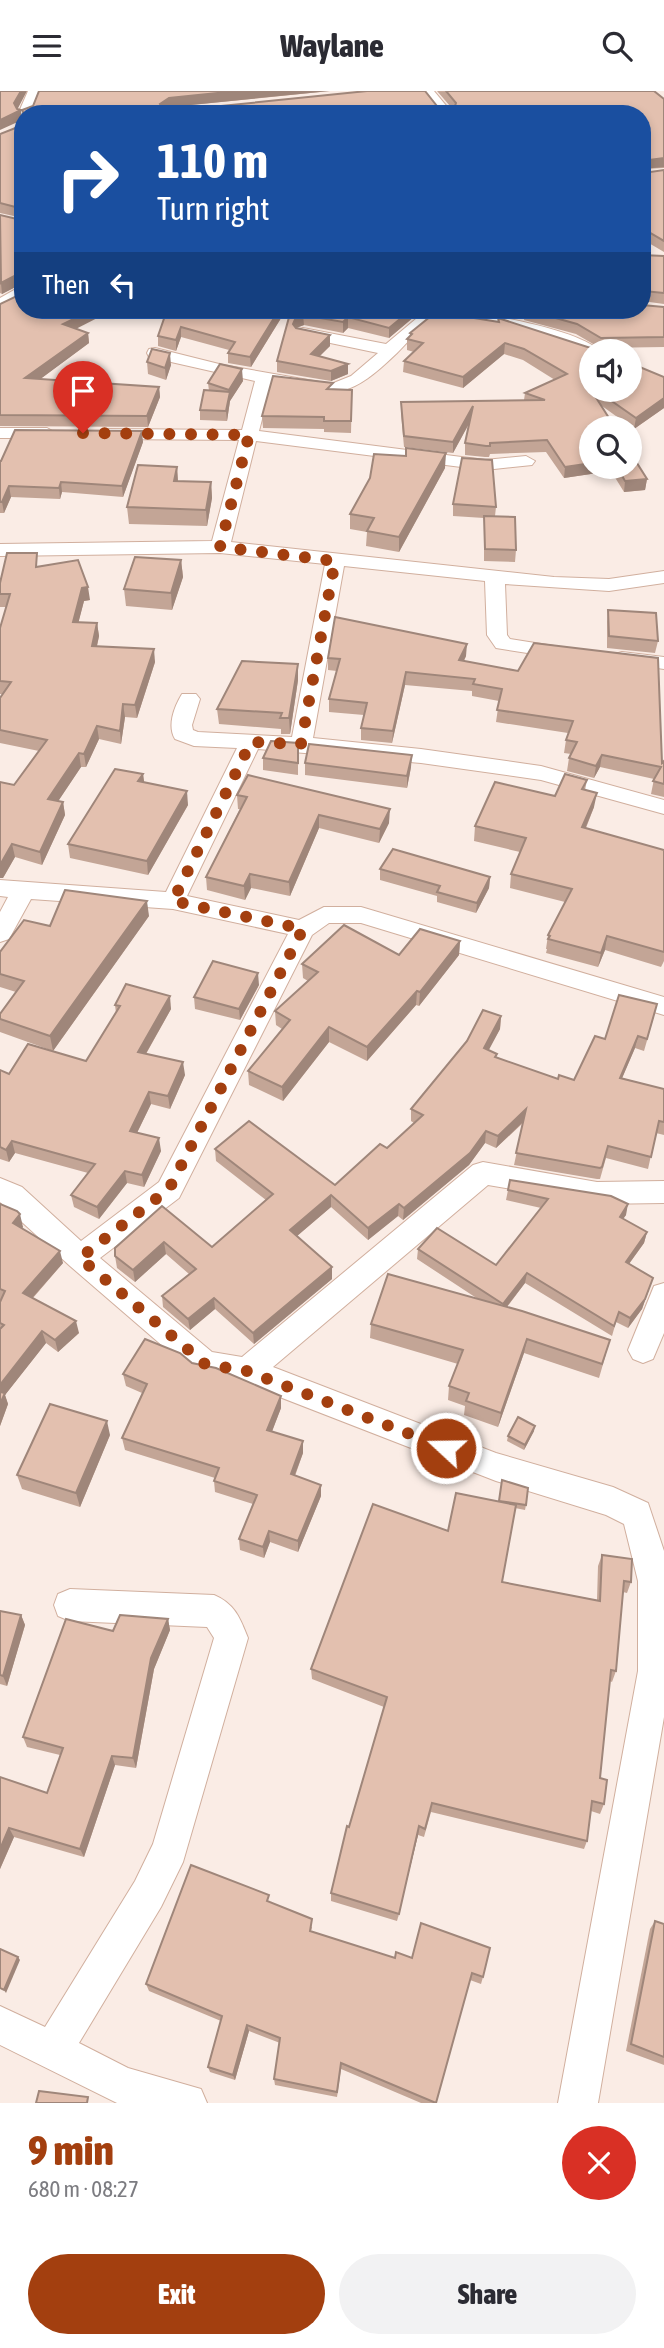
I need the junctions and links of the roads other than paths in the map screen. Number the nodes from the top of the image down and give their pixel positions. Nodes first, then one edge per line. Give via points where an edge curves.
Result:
1 (427, 91) edge
2 (439, 105) edge
3 (432, 319) edge
4 (463, 319) edge
5 (303, 333) edge
6 (579, 347) edge
7 (390, 350) junction
8 (155, 353) edge
9 (264, 378) junction
10 (0, 433) edge
11 (249, 435) junction
12 (526, 461) dead end
13 (220, 547) junction
14 (0, 550) edge
15 (335, 561) junction
16 (664, 577) edge
17 (495, 579) junction
18 (664, 663) edge
19 (189, 699) dead end
20 (251, 742) junction
21 (301, 744) junction
22 (664, 807) edge
23 (12, 890) edge
24 (173, 901) junction
25 (303, 929) junction
26 (0, 933) edge
27 (664, 1006) edge
28 (0, 1189) edge
29 (664, 1192) edge
30 (80, 1258) junction
31 (664, 1296) edge
32 (643, 1350) dead end
33 (247, 1371) junction
34 (69, 1605) dead end
35 (0, 2025) edge
36 (52, 2051) junction
37 (187, 2103) edge
38 (578, 2103) edge

1 - 2 street
3 - 7 street via 423,321
4 - 6 street via 534,329
5 - 7 street
7 - 9 street via 365,377 344,387
8 - 9 street
9 - 11 street
10 - 11 street
11 - 12 street via 485,465
11 - 13 street
13 - 14 street
13 - 15 street
15 - 17 street
15 - 21 street
16 - 17 street via 609,585
17 - 18 street via 497,635 503,644
19 - 20 street via 183,734 194,739
20 - 21 street
20 - 24 street
21 - 22 street via 541,773
23 - 24 street
23 - 26 street
24 - 25 street
25 - 27 street via 324,915 361,915
25 - 30 street via 169,1189
28 - 30 street
29 - 33 street via 597,1193 483,1173
30 - 33 street via 205,1364
31 - 32 street
33 - 38 street via 496,1467 613,1502 637,1514 654,1581 655,1671
34 - 36 street via 214,1611 224,1620 231,1638 170,1849 148,1894
35 - 36 street
36 - 37 street via 123,2085

